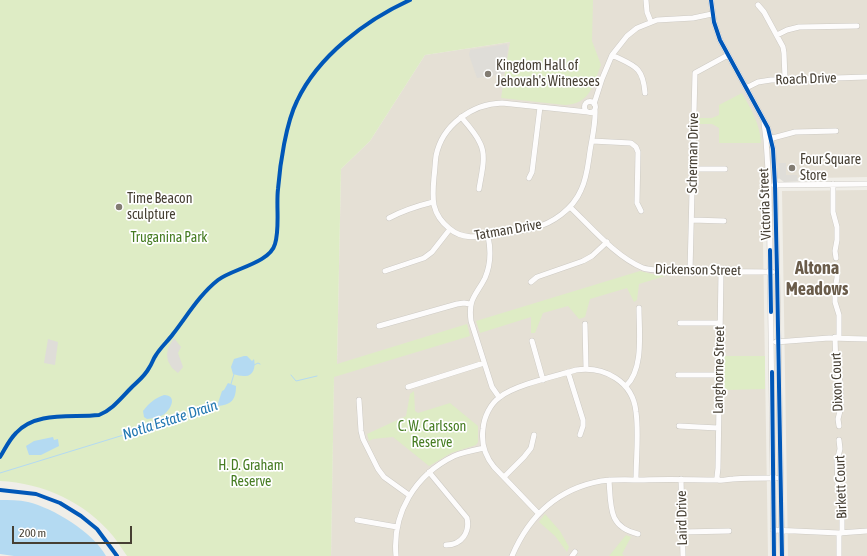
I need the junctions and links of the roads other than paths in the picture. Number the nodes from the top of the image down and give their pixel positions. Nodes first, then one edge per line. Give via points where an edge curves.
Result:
1 (646, 0) edge
2 (711, 0) edge
3 (758, 5) dead end
4 (712, 14) junction
5 (651, 22) junction
6 (857, 26) dead end
7 (777, 35) junction
8 (728, 55) junction
9 (612, 56) junction
10 (867, 78) edge
11 (785, 79) junction
12 (746, 88) junction
13 (599, 89) junction
14 (645, 93) dead end
15 (588, 102) junction
16 (595, 106) junction
17 (540, 107) junction
18 (584, 107) junction
19 (572, 110) junction
20 (589, 113) junction
21 (462, 117) junction
22 (594, 124) junction
23 (836, 131) dead end
24 (769, 139) junction
25 (592, 141) junction
26 (692, 169) junction
27 (725, 169) dead end
28 (529, 178) dead end
29 (833, 184) junction
30 (867, 184) edge
31 (769, 185) junction
32 (775, 185) junction
33 (479, 190) dead end
34 (433, 202) junction
35 (570, 207) junction
36 (641, 211) dead end
37 (389, 218) dead end
38 (692, 220) junction
39 (724, 221) dead end
40 (450, 229) junction
41 (488, 236) junction
42 (607, 242) junction
43 (836, 258) dead end
44 (385, 271) dead end
45 (690, 271) junction
46 (837, 271) dead end
47 (721, 272) junction
48 (770, 272) junction
49 (777, 272) junction
50 (531, 282) dead end
51 (470, 304) junction
52 (639, 308) dead end
53 (680, 323) dead end
54 (720, 323) junction
55 (585, 324) dead end
56 (380, 326) dead end
57 (837, 337) junction
58 (867, 339) edge
59 (532, 341) dead end
60 (778, 342) junction
61 (771, 343) junction
62 (484, 363) junction
63 (586, 368) junction
64 (568, 372) junction
65 (678, 375) dead end
66 (719, 375) junction
67 (543, 380) junction
68 (626, 386) junction
69 (408, 387) dead end
70 (499, 397) junction
71 (359, 400) dead end
72 (679, 426) dead end
73 (839, 426) dead end
74 (718, 428) junction
75 (534, 435) dead end
76 (580, 435) dead end
77 (839, 440) dead end
78 (484, 448) junction
79 (429, 472) junction
80 (504, 477) junction
81 (718, 478) junction
82 (773, 478) junction
83 (780, 478) junction
84 (681, 479) junction
85 (609, 480) junction
86 (636, 480) junction
87 (409, 495) junction
88 (538, 513) junction
89 (357, 520) dead end
90 (397, 528) junction
91 (773, 530) junction
92 (781, 530) junction
93 (729, 531) dead end
94 (867, 531) edge
95 (682, 532) junction
96 (840, 533) junction
97 (638, 534) dead end
98 (446, 545) dead end
99 (396, 556) edge
100 (512, 556) edge
101 (683, 556) edge
102 (774, 556) edge
103 (782, 556) edge
104 (839, 556) edge

1 - 5 street
2 - 4 street, Victoria Street
3 - 7 street
4 - 5 street, Tatman Drive
4 - 8 street, Victoria Street
5 - 9 street, Tatman Drive via 627,36
6 - 7 street via 799,27
7 - 11 street via 784,53
8 - 12 street, Victoria Street
8 - 26 street, Scherman Drive via 695,73
9 - 13 street, Tatman Drive
9 - 14 street via 630,64 641,73
10 - 11 street, Roach Drive
11 - 12 street, Roach Drive via 764,80
12 - 24 street, Victoria Street via 763,118
13 - 15 street, Tatman Drive
13 - 16 street, Tatman Drive
15 - 16 street via 591,101
15 - 18 street, Tatman Drive
16 - 20 street
16 - 22 street, Tatman Drive
17 - 19 street, Tatman Drive
17 - 21 street, Tatman Drive via 491,104 477,108
17 - 28 street via 532,172
18 - 19 street, Tatman Drive
18 - 20 street
19 - 20 street, Tatman Drive
20 - 22 street, Tatman Drive
21 - 33 street via 482,148
21 - 34 street, Tatman Drive via 439,145 432,192
22 - 25 street, Tatman Drive
23 - 24 street via 795,132
24 - 31 street, Victoria Street
24 - 32 street, Victoria Street via 774,161
25 - 35 street, Tatman Drive via 587,173 581,191
25 - 36 street via 631,143 636,147 637,202
26 - 27 street
26 - 38 street, Scherman Drive
29 - 30 street
29 - 32 street
29 - 43 street via 833,212 837,227
31 - 32 street
31 - 48 street, Victoria Street
32 - 49 street, Victoria Street
34 - 37 street via 414,206
34 - 40 street, Tatman Drive via 439,218
35 - 41 street, Tatman Drive via 549,222 533,228
35 - 42 street, Dickenson Street
38 - 39 street
38 - 45 street, Scherman Drive
40 - 41 street, Tatman Drive via 465,236
40 - 44 street via 424,258
41 - 51 street via 488,271
42 - 45 street, Dickenson Street via 624,257 651,270
42 - 50 street via 583,262 537,277
45 - 47 street, Dickenson Street
46 - 57 street, Dixon Court
47 - 48 street, Dickenson Street
47 - 54 street, Langhorne Street
48 - 49 street, Dickenson Street
48 - 61 street, Victoria Street
49 - 60 street, Victoria Street
51 - 56 street via 457,304
51 - 62 street via 471,321
52 - 68 street via 638,364 632,381
53 - 54 street
54 - 66 street, Langhorne Street
55 - 63 street
57 - 58 street
57 - 60 street
57 - 73 street, Dixon Court via 836,368 840,381
59 - 67 street
60 - 61 street
60 - 83 street, Victoria Street
61 - 82 street, Victoria Street
62 - 69 street
62 - 70 street via 492,387
63 - 64 street
63 - 68 street via 608,373
64 - 67 street
64 - 76 street via 583,420
65 - 66 street
66 - 74 street, Langhorne Street
67 - 70 street via 516,388
68 - 86 street via 636,411
70 - 78 street via 490,408 484,422
71 - 87 street via 363,439 378,469 384,477
72 - 74 street
74 - 81 street, Langhorne Street
75 - 80 street via 531,448
77 - 96 street, Birkett Court via 838,487 842,502
78 - 79 street via 455,456
78 - 80 street via 490,462
79 - 87 street
79 - 98 street via 467,518 462,540
80 - 88 street
81 - 82 street
81 - 84 street
82 - 83 street
82 - 91 street, Victoria Street
83 - 92 street, Victoria Street
84 - 86 street
84 - 95 street, Laird Drive
85 - 86 street
85 - 88 street via 567,492
85 - 97 street via 614,517 627,532
87 - 90 street
88 - 100 street via 524,531
89 - 90 street
90 - 99 street
91 - 92 street
91 - 102 street, Victoria Street
92 - 96 street
92 - 103 street, Victoria Street
93 - 95 street
94 - 96 street
95 - 101 street, Laird Drive
96 - 104 street, Birkett Court

